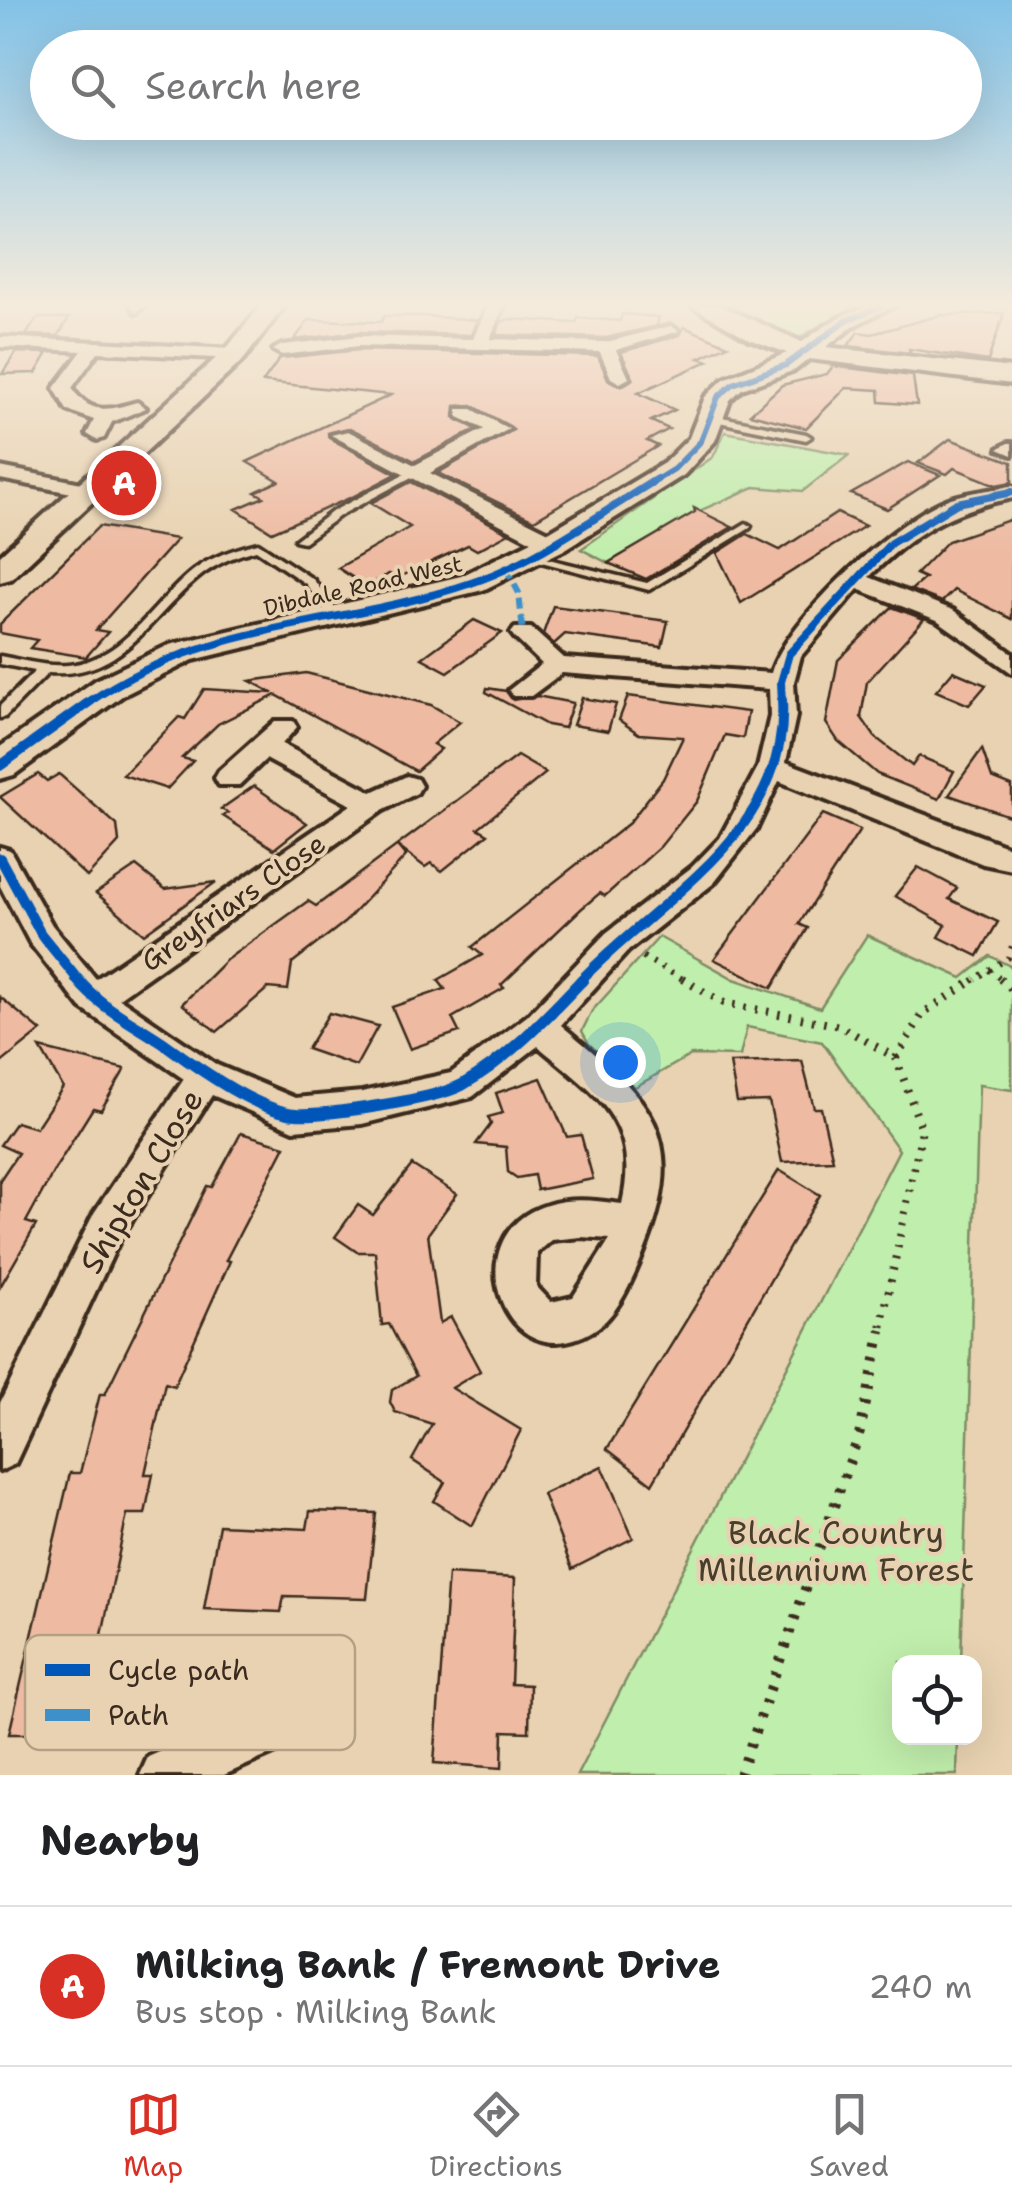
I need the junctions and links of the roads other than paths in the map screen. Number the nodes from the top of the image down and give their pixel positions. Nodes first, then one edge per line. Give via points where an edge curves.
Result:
1 (63, 388) edge
2 (200, 388) edge
3 (728, 388) edge
4 (137, 408) dead end
5 (464, 413) dead end
6 (712, 418) junction
7 (341, 435) dead end
8 (806, 437) dead end
9 (0, 473) edge
10 (414, 473) junction
11 (92, 491) junction
12 (1012, 492) edge
13 (746, 526) dead end
14 (300, 540) dead end
15 (541, 550) junction
16 (0, 572) edge
17 (854, 579) junction
18 (334, 614) junction
19 (523, 633) dead end
20 (0, 660) edge
21 (1012, 664) edge
22 (556, 665) junction
23 (45, 668) junction
24 (781, 682) junction
25 (522, 690) dead end
26 (0, 714) edge
27 (0, 766) edge
28 (772, 767) junction
29 (229, 778) dead end
30 (407, 786) dead end
31 (372, 804) junction
32 (0, 858) edge
33 (1012, 859) edge
34 (93, 999) junction
35 (539, 1026) junction
36 (205, 1076) junction
37 (633, 1223) dead end
38 (0, 1449) edge
39 (225, 1750) edge
40 (173, 1774) edge

1 - 4 street via 74,406 101,426
2 - 11 street
3 - 6 street, Dibdale Road West
5 - 10 street via 499,429
6 - 8 lane
6 - 15 street, Dibdale Road West via 702,441 674,469
7 - 10 street
9 - 11 street
10 - 14 lane
10 - 15 street
11 - 16 street
12 - 17 street via 957,503 928,518
13 - 15 lane via 649,587
15 - 18 street, Dibdale Road West via 472,583
17 - 21 street via 946,615
17 - 24 street via 790,654
18 - 23 lane via 279,557 258,546 232,550 192,572 151,622 114,651 77,668
18 - 27 street, Dibdale Road West via 147,665
19 - 22 street
20 - 23 lane
22 - 24 street
22 - 25 street
23 - 26 lane
24 - 28 street
28 - 33 street
28 - 35 street via 747,820 703,876 617,942
29 - 31 street via 274,737
30 - 31 street, Greyfriars Close
31 - 34 street, Greyfriars Close
32 - 34 street via 41,934
34 - 36 street
35 - 36 street via 460,1086 362,1108 294,1114
35 - 37 street via 609,1089 642,1134 649,1158
36 - 38 street, Shipton Close via 106,1226
39 - 40 street

